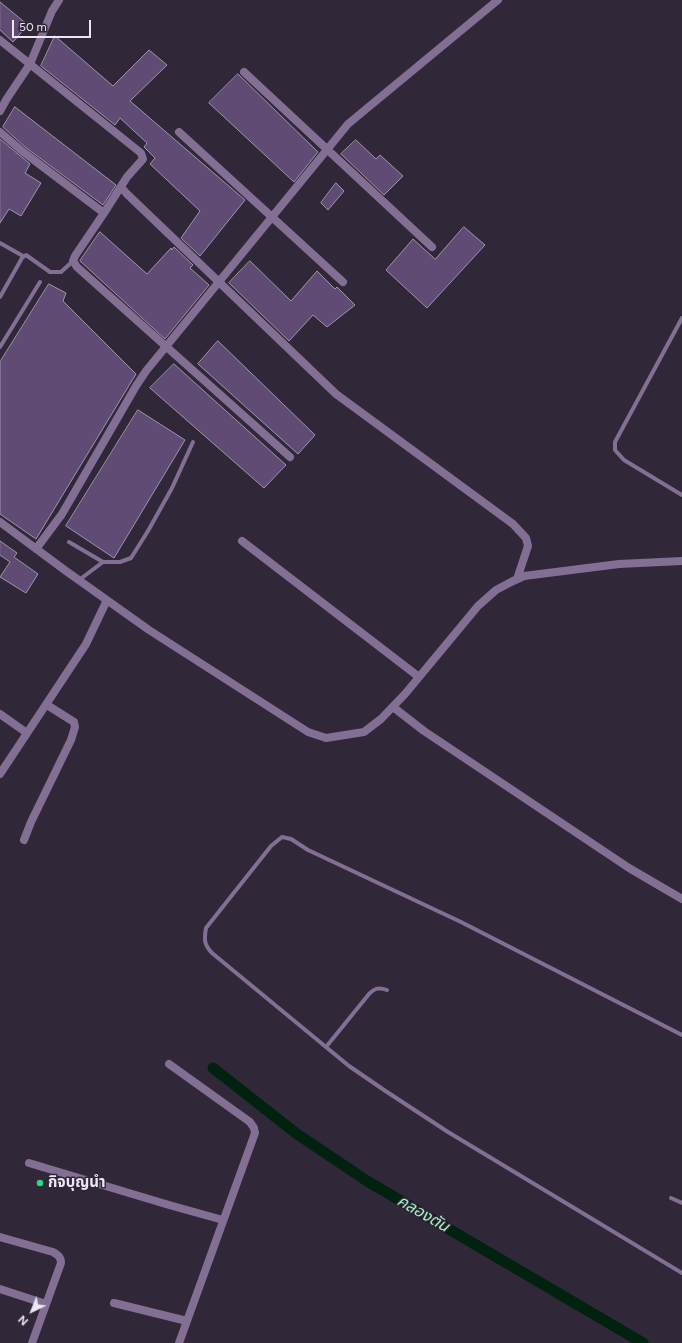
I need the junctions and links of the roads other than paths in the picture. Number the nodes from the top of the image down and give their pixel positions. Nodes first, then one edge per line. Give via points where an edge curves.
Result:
1 (59, 0) edge
2 (498, 0) edge
3 (0, 40) edge
4 (30, 64) junction
5 (244, 72) dead end
6 (3, 98) edge
7 (0, 111) edge
8 (0, 132) edge
9 (179, 132) dead end
10 (327, 149) junction
11 (121, 187) junction
12 (104, 213) junction
13 (272, 217) junction
14 (0, 243) edge
15 (432, 247) dead end
16 (23, 256) junction
17 (73, 261) junction
18 (40, 282) dead end
19 (219, 282) junction
20 (343, 282) dead end
21 (0, 297) edge
22 (682, 318) edge
23 (166, 346) junction
24 (0, 347) edge
25 (193, 442) dead end
26 (290, 457) dead end
27 (682, 495) edge
28 (0, 522) edge
29 (242, 541) dead end
30 (69, 542) dead end
31 (36, 548) junction
32 (682, 561) edge
33 (103, 562) junction
34 (517, 579) junction
35 (79, 580) junction
36 (107, 600) junction
37 (419, 677) junction
38 (47, 705) junction
39 (393, 707) junction
40 (0, 714) edge
41 (27, 733) junction
42 (0, 774) edge
43 (24, 840) dead end
44 (682, 899) edge
45 (387, 990) dead end
46 (682, 1035) edge
47 (326, 1047) junction
48 (169, 1064) dead end
49 (29, 1163) dead end
50 (671, 1198) dead end
51 (682, 1203) edge
52 (224, 1220) junction
53 (0, 1237) edge
54 (682, 1273) edge
55 (0, 1289) edge
56 (114, 1303) dead end
57 (46, 1304) junction
58 (187, 1321) junction
59 (32, 1343) edge
60 (179, 1343) edge

1 - 4 street
2 - 10 street via 364,110
3 - 4 street
4 - 6 street
4 - 11 street via 141,153 143,159
5 - 10 street
6 - 7 street
8 - 12 street
9 - 13 street
10 - 13 street
10 - 15 street
11 - 12 street
11 - 19 street
12 - 17 street
13 - 19 street
13 - 20 street
14 - 16 lane
16 - 17 lane via 26,255 50,272 61,272
16 - 21 lane
17 - 23 street
18 - 24 lane
19 - 23 street
19 - 34 street via 336,394 513,524 526,538 528,546
22 - 27 lane via 615,442 615,450 624,460
23 - 26 street
23 - 31 street via 136,386 62,514
25 - 33 lane via 168,494 131,558 120,562
28 - 31 street
29 - 37 street
30 - 33 lane
31 - 35 street
32 - 34 street via 619,564
33 - 35 lane
34 - 37 street via 496,590 478,606
35 - 36 street
36 - 38 street via 86,644
36 - 39 street via 149,630 308,732 326,738 364,732
37 - 39 street
38 - 41 street
38 - 43 street via 74,722 75,727
39 - 44 street via 424,731 629,868
40 - 41 street
41 - 42 street
45 - 47 lane via 374,989
46 - 47 lane via 461,922 308,850 291,839 282,837 271,846 206,928 205,943 212,953
47 - 54 lane via 349,1066 455,1136
48 - 52 street via 250,1122 254,1128 255,1134
49 - 52 street
50 - 51 lane
52 - 58 street
53 - 57 street via 53,1252 61,1259
55 - 57 street
56 - 58 street
57 - 59 street
58 - 60 street

